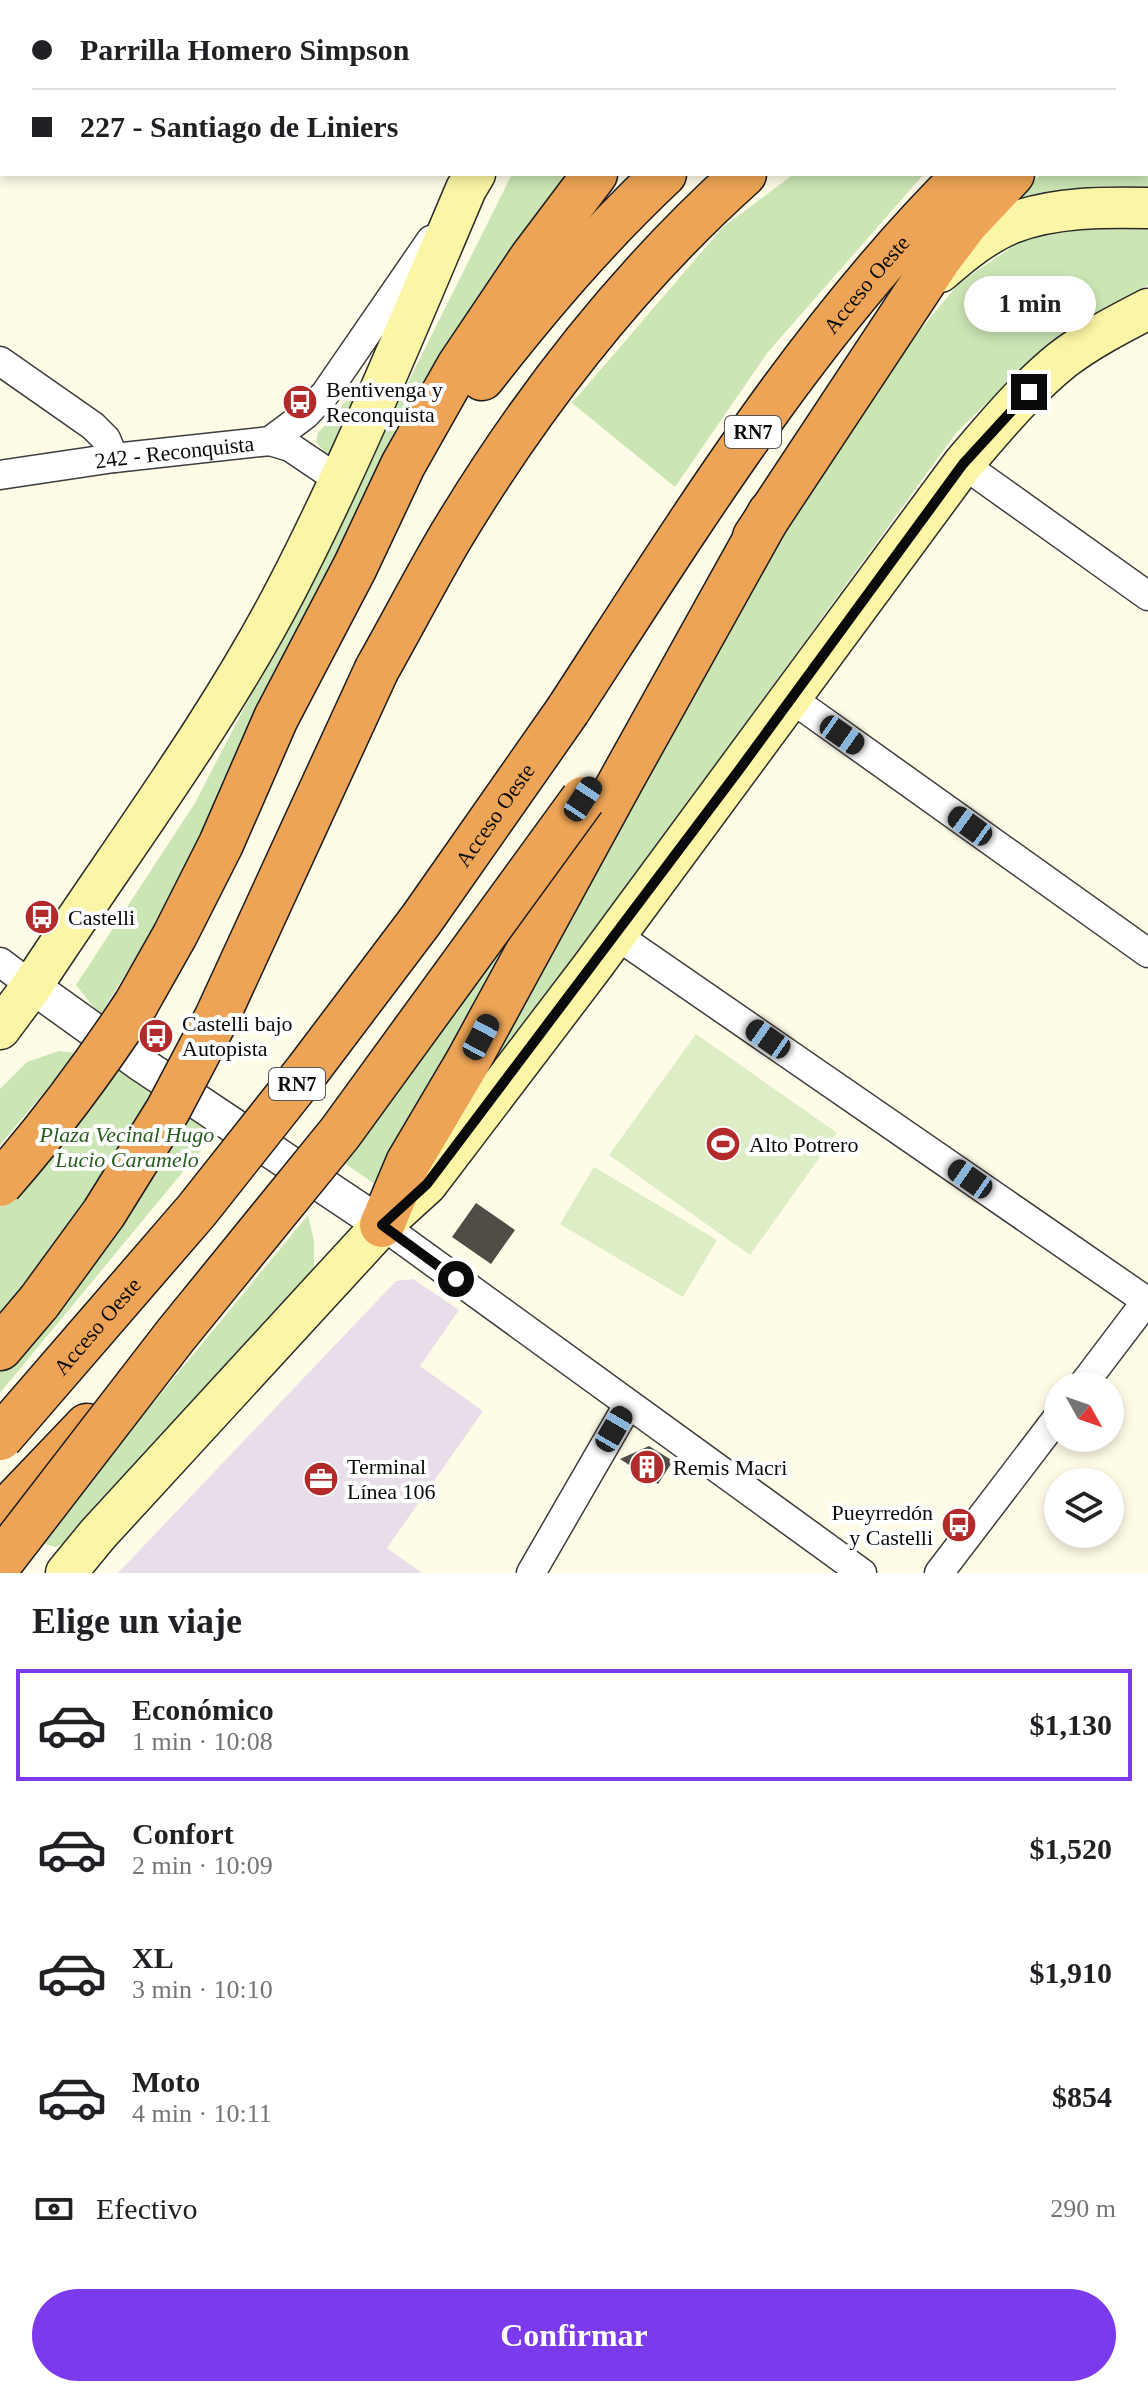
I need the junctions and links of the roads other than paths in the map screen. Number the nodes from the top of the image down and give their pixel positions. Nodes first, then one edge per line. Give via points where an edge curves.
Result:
1 (593, 176) edge
2 (662, 176) edge
3 (742, 176) edge
4 (964, 176) edge
5 (1010, 176) edge
6 (471, 182) edge
7 (1148, 208) edge
8 (910, 299) junction
9 (1137, 319) edge
10 (0, 361) edge
11 (270, 441) junction
12 (114, 458) junction
13 (963, 464) junction
14 (0, 475) edge
15 (339, 480) junction
16 (770, 513) junction
17 (355, 567) junction
18 (1148, 596) edge
19 (792, 699) junction
20 (616, 935) junction
21 (1148, 953) edge
22 (0, 962) edge
23 (32, 986) junction
24 (0, 1029) edge
25 (0, 1184) edge
26 (382, 1225) junction
27 (1148, 1301) edge
28 (175, 1336) junction
29 (0, 1348) edge
30 (1093, 1372) edge
31 (628, 1405) junction
32 (1044, 1435) edge
33 (0, 1438) edge
34 (0, 1517) edge
35 (0, 1560) edge
36 (22, 1573) edge
37 (66, 1573) edge
38 (531, 1573) edge
39 (862, 1573) edge
40 (939, 1573) edge

1 - 17 highway via 459,366 403,465
2 - 17 highway via 612,223 483,377
3 - 29 highway, bridge via 628,289 561,373 450,537 377,669 217,1017 168,1110 104,1213
4 - 33 highway, Acceso Oeste / RN7, bridge via 841,315 729,465 568,710 307,1071 197,1210
5 - 8 highway via 966,223
6 - 11 street via 325,394
6 - 15 main road
7 - 8 main road via 1077,210 1012,223 980,240
8 - 16 highway
9 - 13 main road via 1063,360
10 - 12 street via 93,426
11 - 12 street, 242 - Reconquista
11 - 15 street, 242 - Reconquista via 290,447
12 - 14 street, 242 - Reconquista
13 - 18 street
13 - 19 main road
15 - 23 main road via 287,589 227,695
16 - 26 highway via 408,1163
16 - 28 highway, bridge via 583,799 340,1133
17 - 25 highway, bridge via 276,718 182,922 136,1004 83,1083
19 - 20 main road
19 - 21 street
20 - 26 main road via 427,1184
20 - 27 street
22 - 23 street
23 - 24 main road
23 - 26 street
26 - 31 street
26 - 37 main road
27 - 30 street
28 - 34 highway, bridge
28 - 35 highway, bridge
31 - 38 street
31 - 39 street
32 - 40 street
35 - 36 street

